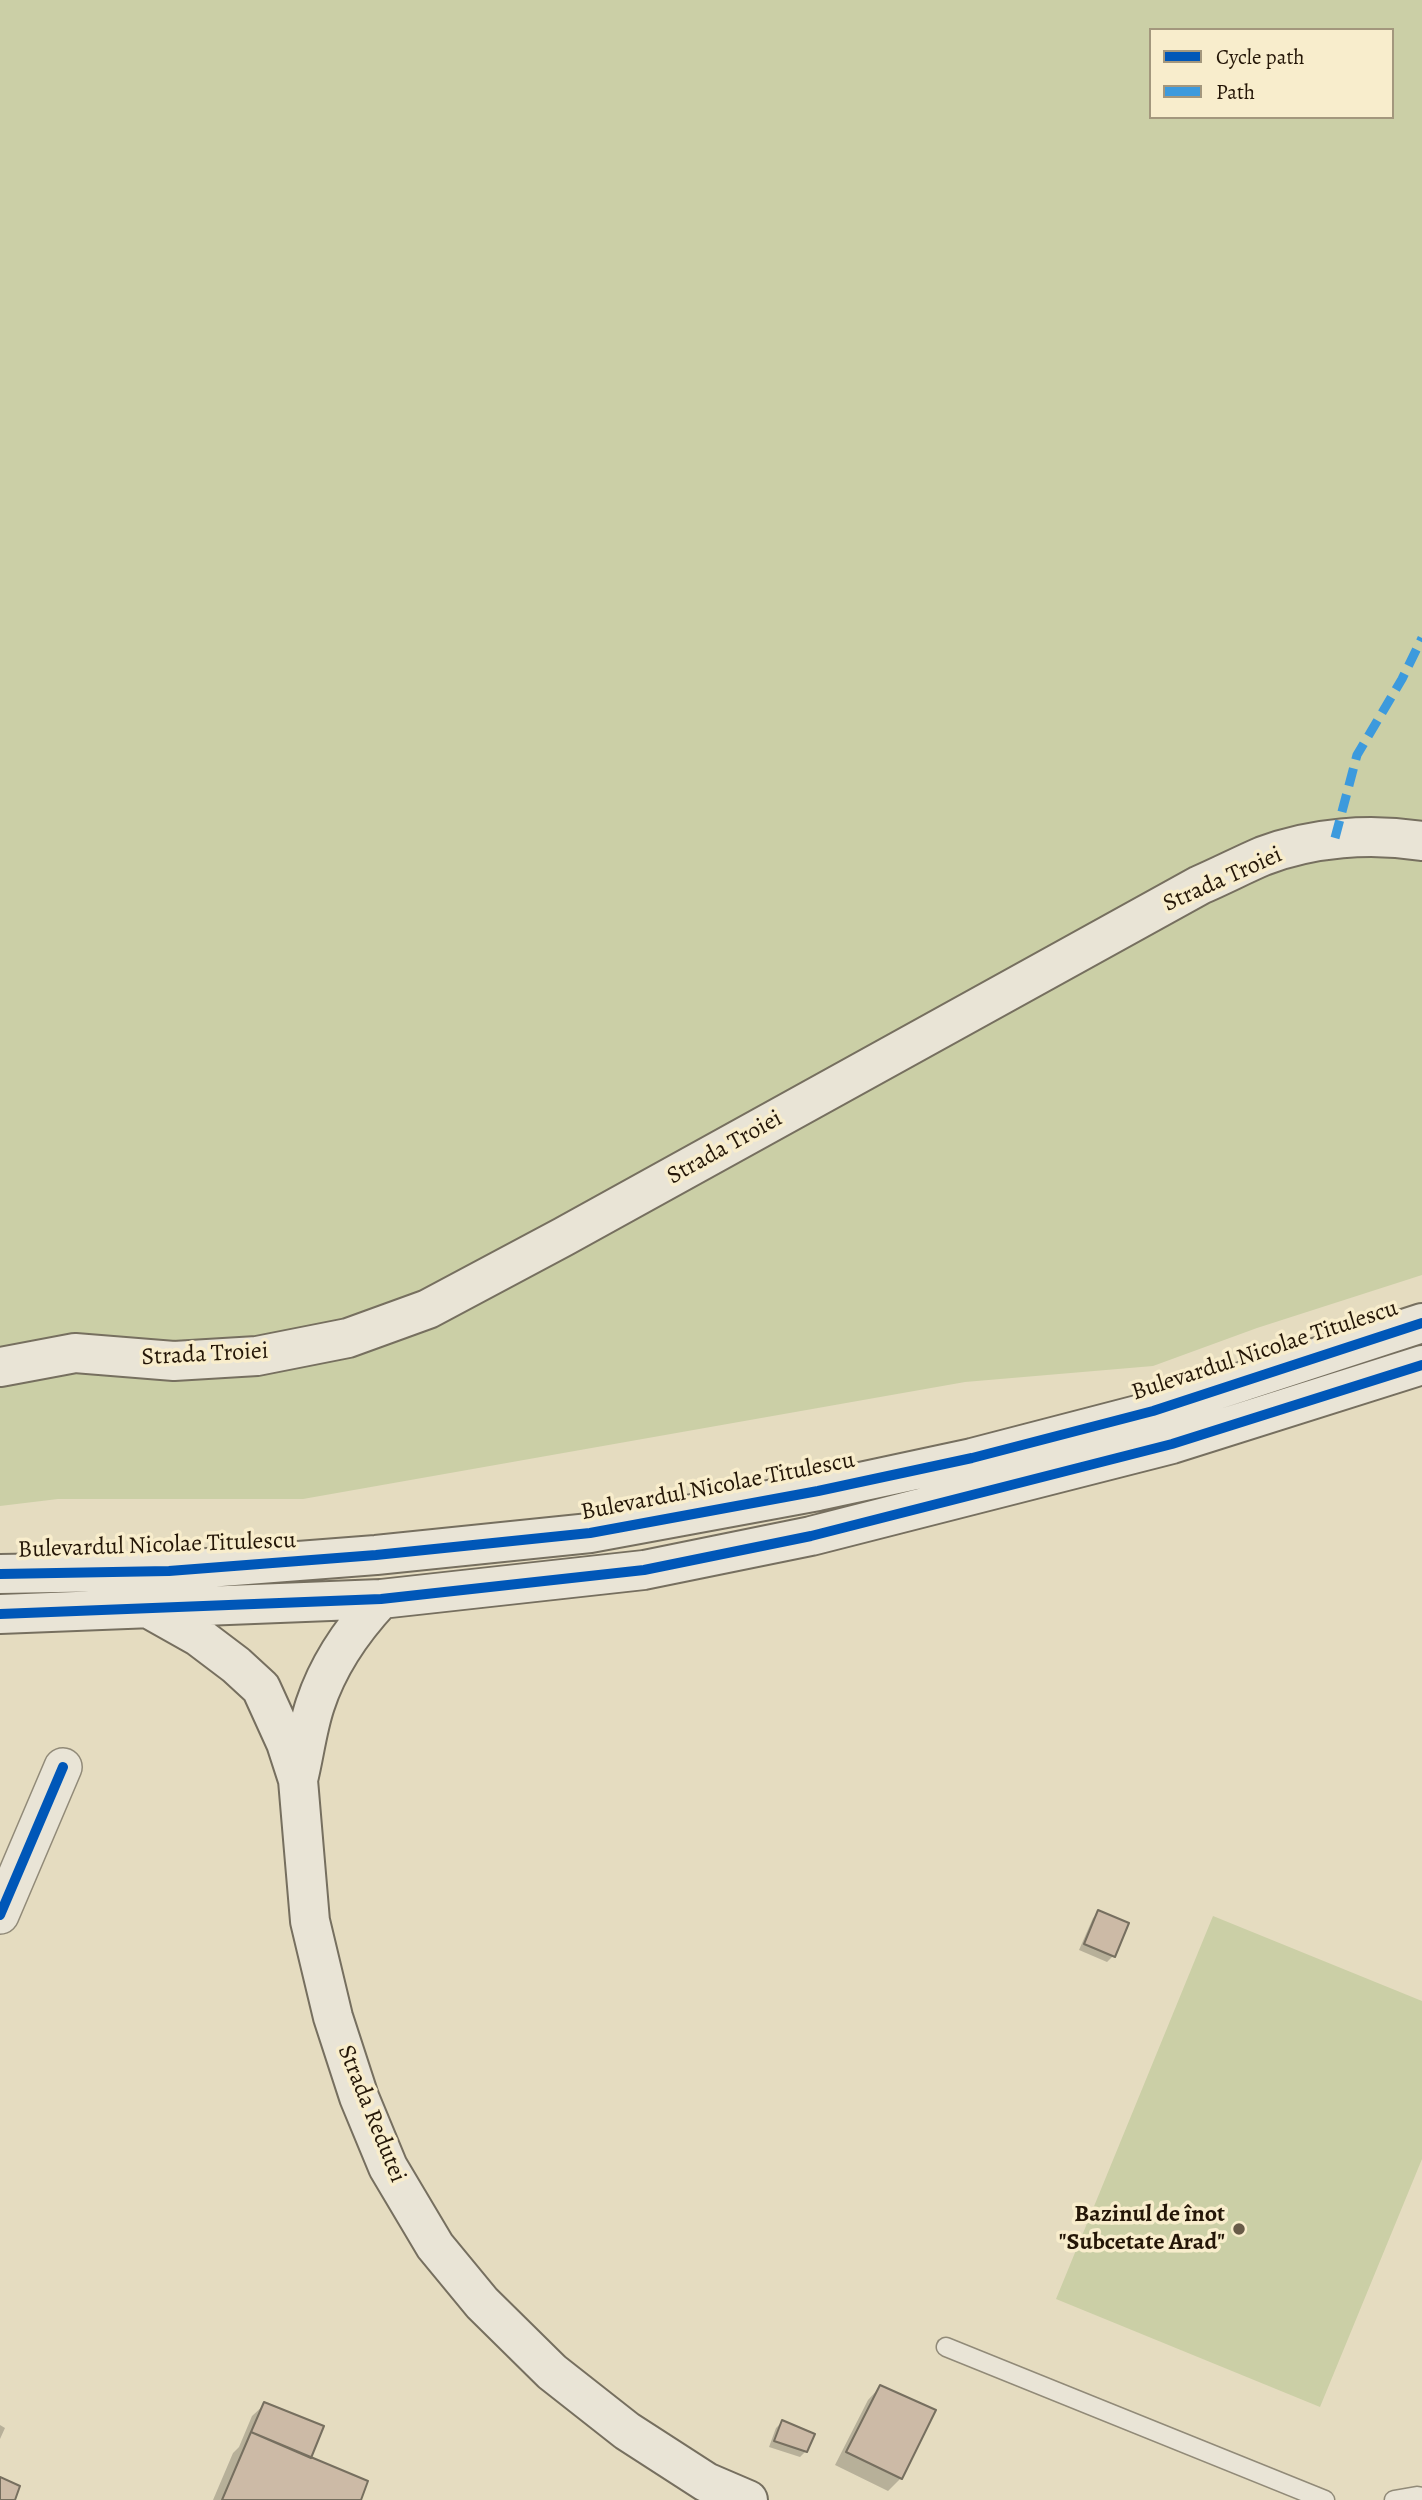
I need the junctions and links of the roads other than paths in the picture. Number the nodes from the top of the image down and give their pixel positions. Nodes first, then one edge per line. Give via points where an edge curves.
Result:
1 (1422, 841) edge
2 (1422, 1323) edge
3 (1422, 1365) edge
4 (0, 1367) edge
5 (0, 1573) edge
6 (381, 1599) junction
7 (151, 1609) junction
8 (0, 1614) edge
9 (63, 1767) dead end
10 (298, 1780) junction
11 (0, 1915) edge
12 (946, 2347) dead end
13 (700, 2491) edge
14 (1419, 2494) edge
15 (748, 2500) edge
16 (1325, 2500) edge
17 (1394, 2500) edge

1 - 4 main road, Strada Troiei via 1335,838 1266,855 1200,885 428,1309 348,1338 257,1356 174,1361 75,1353
2 - 5 main road, Bulevardul Nicolae Titulescu via 1153,1410 972,1458 590,1533 169,1571
3 - 6 main road via 1172,1444 811,1536 644,1570
6 - 7 main road
6 - 10 main road via 356,1626 325,1680 314,1706
7 - 8 main road
7 - 10 main road via 199,1637 261,1688
9 - 11 street
10 - 13 main road, Strada Redutei via 310,1921 333,2017 387,2167 435,2246 482,2303 552,2372
12 - 16 lane
13 - 15 main road, Strada Redutei
14 - 17 lane

